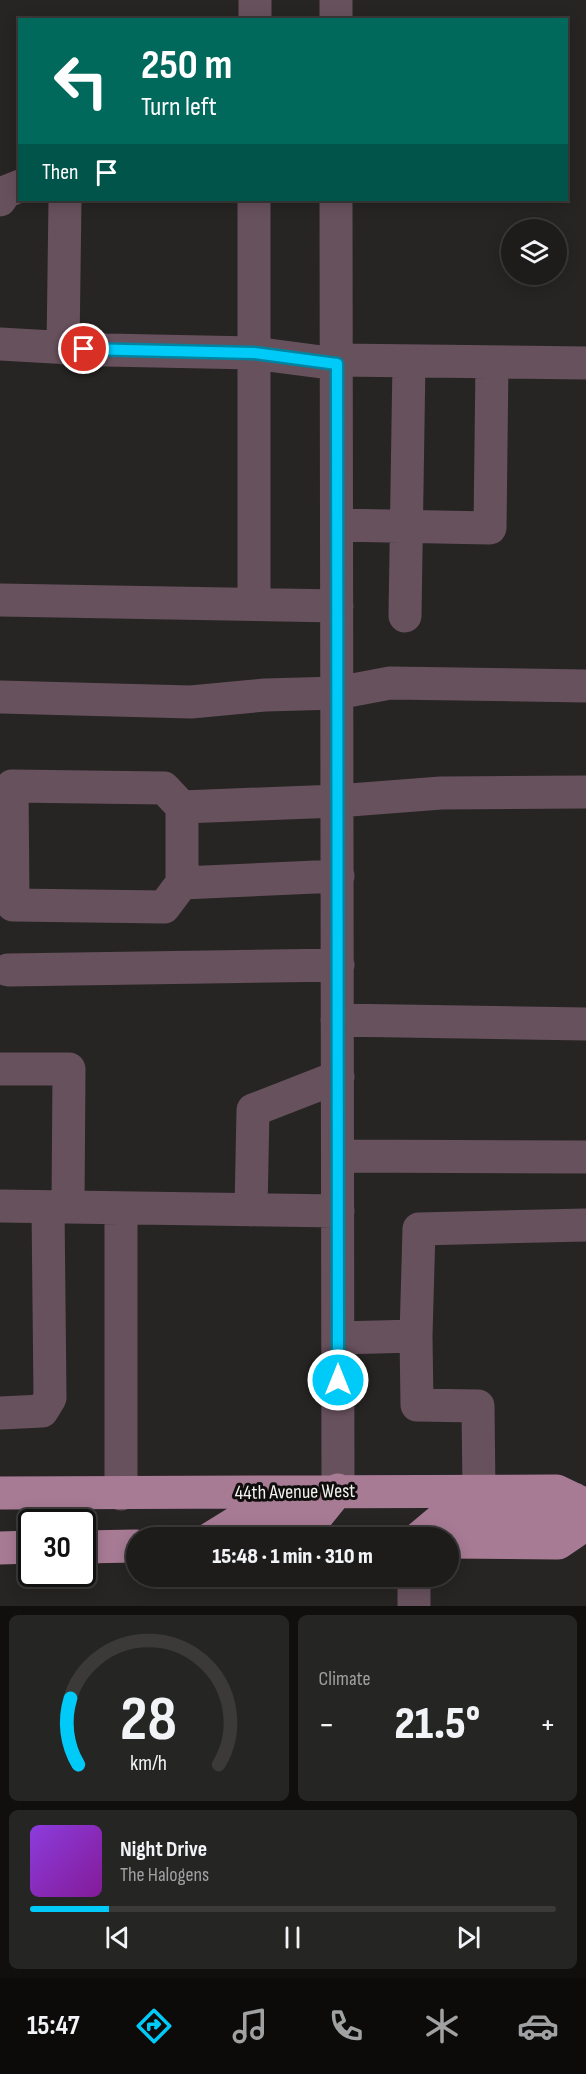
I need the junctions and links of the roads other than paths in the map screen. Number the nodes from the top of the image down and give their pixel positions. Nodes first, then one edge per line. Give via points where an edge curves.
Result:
1 (255, 0) edge
2 (336, 0) edge
3 (255, 18) edge
4 (336, 18) edge
5 (18, 187) edge
6 (0, 200) edge
7 (65, 201) edge
8 (254, 201) edge
9 (336, 201) edge
10 (0, 344) edge
11 (63, 348) junction
12 (254, 353) junction
13 (409, 361) junction
14 (337, 362) junction
15 (492, 362) junction
16 (586, 363) edge
17 (337, 525) junction
18 (406, 526) junction
19 (0, 600) edge
20 (254, 604) junction
21 (337, 606) junction
22 (405, 616) dead end
23 (586, 687) edge
24 (337, 693) junction
25 (0, 697) edge
26 (586, 792) edge
27 (337, 801) junction
28 (182, 807) junction
29 (338, 876) junction
30 (182, 883) junction
31 (338, 965) junction
32 (8, 970) dead end
33 (337, 1020) junction
34 (586, 1024) edge
35 (0, 1069) edge
36 (338, 1077) junction
37 (338, 1156) junction
38 (586, 1157) edge
39 (0, 1206) edge
40 (58, 1207) junction
41 (121, 1208) junction
42 (251, 1210) junction
43 (338, 1212) junction
44 (586, 1225) edge
45 (416, 1336) junction
46 (338, 1338) junction
47 (0, 1413) edge
48 (338, 1490) junction
49 (479, 1491) junction
50 (0, 1493) edge
51 (121, 1494) junction
52 (582, 1510) edge
53 (228, 1527) edge
54 (432, 1527) edge
55 (459, 1542) edge
56 (96, 1546) edge
57 (126, 1546) edge
58 (18, 1547) edge
59 (0, 1548) edge
60 (414, 1587) edge
61 (414, 1606) edge

1 - 3 street
2 - 4 street
5 - 6 street via 5,192
7 - 11 street
8 - 12 street
9 - 14 street
10 - 11 street
11 - 12 street
12 - 14 street
12 - 20 street
13 - 14 street
13 - 15 street
13 - 18 street
14 - 17 street
15 - 16 street
15 - 18 street via 490,528
17 - 18 street
17 - 21 street
18 - 22 street
19 - 20 street
20 - 21 street
21 - 24 street
23 - 24 street via 390,683
24 - 25 street via 191,702
24 - 27 street
26 - 27 street via 441,793
27 - 28 street
27 - 29 street
28 - 30 street
28 - 30 street via 165,788 12,786 13,905 164,907
29 - 30 street
29 - 31 street
31 - 32 street
31 - 33 street
33 - 34 street
33 - 36 street
35 - 40 street via 69,1069
36 - 37 street
36 - 42 street via 253,1110
37 - 38 street
37 - 43 street
39 - 40 street
40 - 41 street
40 - 47 street via 50,1398 42,1411
41 - 42 street
41 - 51 street
42 - 43 street
43 - 46 street
44 - 45 street via 419,1228
45 - 46 street
45 - 49 street via 417,1405 478,1406
46 - 48 street
48 - 49 main road, 44th Avenue West
48 - 51 main road, 44th Avenue West
48 - 53 main road via 317,1516 244,1517
49 - 52 main road, 44th Avenue West via 557,1491
50 - 51 main road, 44th Avenue West
52 - 54 main road via 543,1515 444,1517
52 - 55 main road via 558,1543
56 - 57 main road
58 - 59 main road
60 - 61 street

